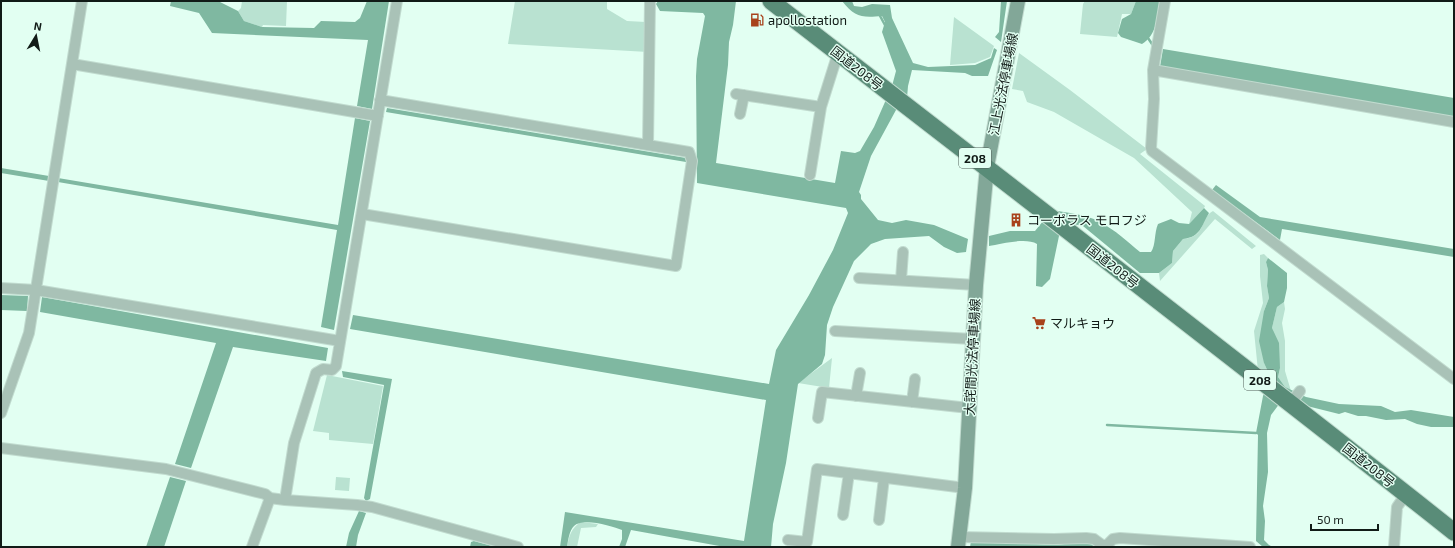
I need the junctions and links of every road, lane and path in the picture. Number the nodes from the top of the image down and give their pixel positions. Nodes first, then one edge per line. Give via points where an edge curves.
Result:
1 (82, 1) edge
2 (398, 1) edge
3 (650, 1) edge
4 (772, 1) edge
5 (1018, 1) edge
6 (1165, 1) edge
7 (838, 53) junction
8 (72, 64) junction
9 (1153, 70) junction
10 (380, 100) junction
11 (821, 107) junction
12 (740, 114) dead end
13 (378, 116) junction
14 (1454, 122) edge
15 (648, 145) junction
16 (987, 167) junction
17 (810, 175) dead end
18 (362, 214) junction
19 (902, 252) dead end
20 (859, 278) dead end
21 (901, 280) junction
22 (976, 285) junction
23 (1, 288) edge
24 (36, 290) junction
25 (835, 331) dead end
26 (972, 339) junction
27 (340, 341) junction
28 (860, 372) dead end
29 (914, 379) dead end
30 (1454, 379) edge
31 (856, 396) junction
32 (912, 402) junction
33 (969, 408) junction
34 (1, 413) edge
35 (818, 418) dead end
36 (1, 448) edge
37 (849, 473) junction
38 (884, 478) junction
39 (965, 488) junction
40 (1406, 494) junction
41 (270, 498) junction
42 (285, 500) junction
43 (843, 514) dead end
44 (879, 520) dead end
45 (1454, 532) edge
46 (788, 540) dead end
47 (958, 542) edge
48 (252, 547) edge
49 (518, 547) edge
50 (1105, 547) edge
51 (1250, 547) edge
52 (1394, 547) edge

1 - 8 street
2 - 10 street
3 - 15 street
4 - 7 highway, 国道208号 / 208
5 - 16 main road, 江上光法停車場線
6 - 9 street
7 - 11 street
7 - 16 highway, 国道208号 / 208
8 - 13 street
8 - 24 street
9 - 14 street
9 - 30 street via 1152,151
10 - 13 street
10 - 15 street
11 - 12 street via 740,94
11 - 17 street
13 - 18 street
15 - 18 street via 689,152 692,161 676,266
16 - 22 main road, 大詫間光法停車場線
16 - 40 highway, 国道208号 / 208 via 1066,229 1295,398
18 - 27 street
19 - 21 street
20 - 21 street
21 - 22 street
22 - 26 main road, 大詫間光法停車場線
23 - 24 street
24 - 27 street
24 - 34 street via 29,333
25 - 26 street
26 - 33 main road, 大詫間光法停車場線
27 - 42 street via 334,369 323,369 316,373 294,443
28 - 31 street
29 - 32 street
31 - 32 street
31 - 35 street via 822,392
32 - 33 street
33 - 39 main road, 大詫間光法停車場線
36 - 41 street via 166,469 266,494
37 - 38 street
37 - 43 street
37 - 46 street via 816,469 807,542
38 - 39 street
38 - 44 street
39 - 47 main road, 大詫間光法停車場線
40 - 45 highway, 国道208号 / 208
40 - 52 street via 1397,507
41 - 42 street
41 - 48 street
42 - 49 street via 372,508
47 - 50 street via 1086,538 1094,539
50 - 51 street via 1113,539 1120,538

